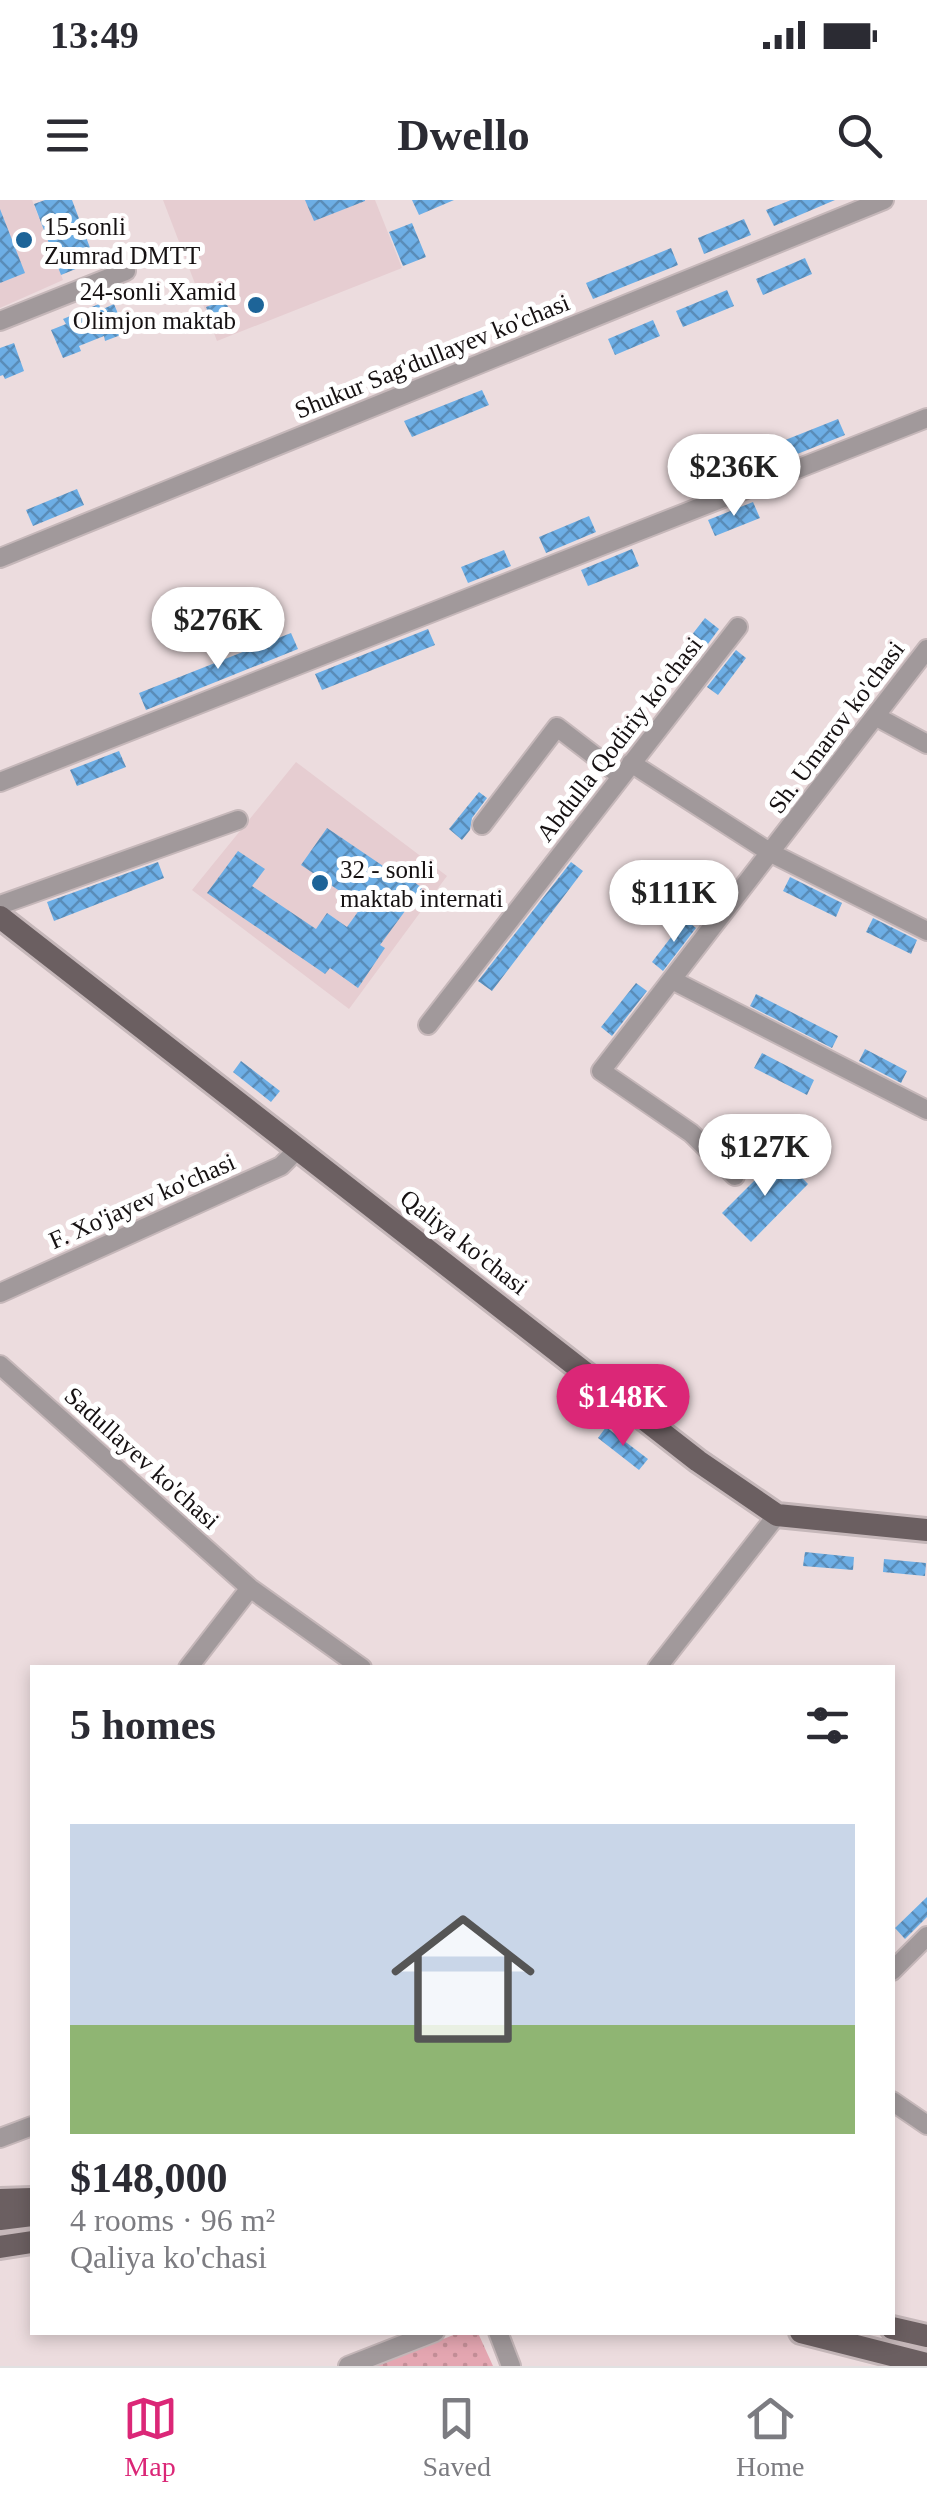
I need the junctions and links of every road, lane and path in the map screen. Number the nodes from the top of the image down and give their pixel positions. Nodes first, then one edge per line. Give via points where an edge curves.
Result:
1 (884, 200) edge
2 (126, 271) dead end
3 (0, 321) edge
4 (927, 418) edge
5 (0, 558) edge
6 (738, 626) dead end
7 (927, 649) edge
8 (875, 716) junction
9 (927, 744) edge
10 (626, 770) junction
11 (0, 782) edge
12 (238, 820) dead end
13 (482, 824) dead end
14 (771, 853) junction
15 (0, 905) edge
16 (0, 917) edge
17 (927, 932) edge
18 (674, 981) junction
19 (428, 1025) dead end
20 (927, 1110) edge
21 (299, 1148) junction
22 (735, 1176) dead end
23 (0, 1293) edge
24 (0, 1366) edge
25 (777, 1516) junction
26 (927, 1530) edge
27 (250, 1588) junction
28 (190, 1665) edge
29 (358, 1665) edge
30 (660, 1665) edge
31 (927, 1936) edge
32 (895, 1969) edge
33 (895, 2103) edge
34 (927, 2125) edge
35 (30, 2127) edge
36 (0, 2138) edge
37 (30, 2199) edge
38 (0, 2200) edge
39 (30, 2215) edge
40 (0, 2219) edge
41 (30, 2242) edge
42 (0, 2247) edge
43 (895, 2329) edge
44 (426, 2335) edge
45 (499, 2335) edge
46 (812, 2335) edge
47 (927, 2336) edge
48 (927, 2364) edge
49 (348, 2366) edge
50 (511, 2366) edge

1 - 5 street, Shukur Sag'dullayev ko'chasi
2 - 3 street
4 - 11 street
6 - 10 street, Abdulla Qodiriy ko'chasi
7 - 8 street, Sh. Umarov ko'chasi
8 - 9 street
8 - 14 street, Sh. Umarov ko'chasi
10 - 13 street via 557,727
10 - 14 street
10 - 19 street, Abdulla Qodiriy ko'chasi
12 - 15 street
14 - 17 street
14 - 18 street, Sh. Umarov ko'chasi
16 - 21 main road, Qaliya ko'chasi
18 - 20 street
18 - 22 street, Sh. Umarov ko'chasi via 602,1071 691,1132
21 - 23 street, F. Xo'jayev ko'chasi via 282,1166
21 - 25 main road, Qaliya ko'chasi
24 - 27 street, Sadullayev ko'chasi
25 - 26 main road, Qaliya ko'chasi
25 - 30 street
27 - 28 street
27 - 29 street, Sadullayev ko'chasi
31 - 32 street
33 - 34 street
35 - 36 street
37 - 38 main road
39 - 40 main road
41 - 42 main road
43 - 47 main road
44 - 49 street
45 - 50 street
46 - 48 main road

